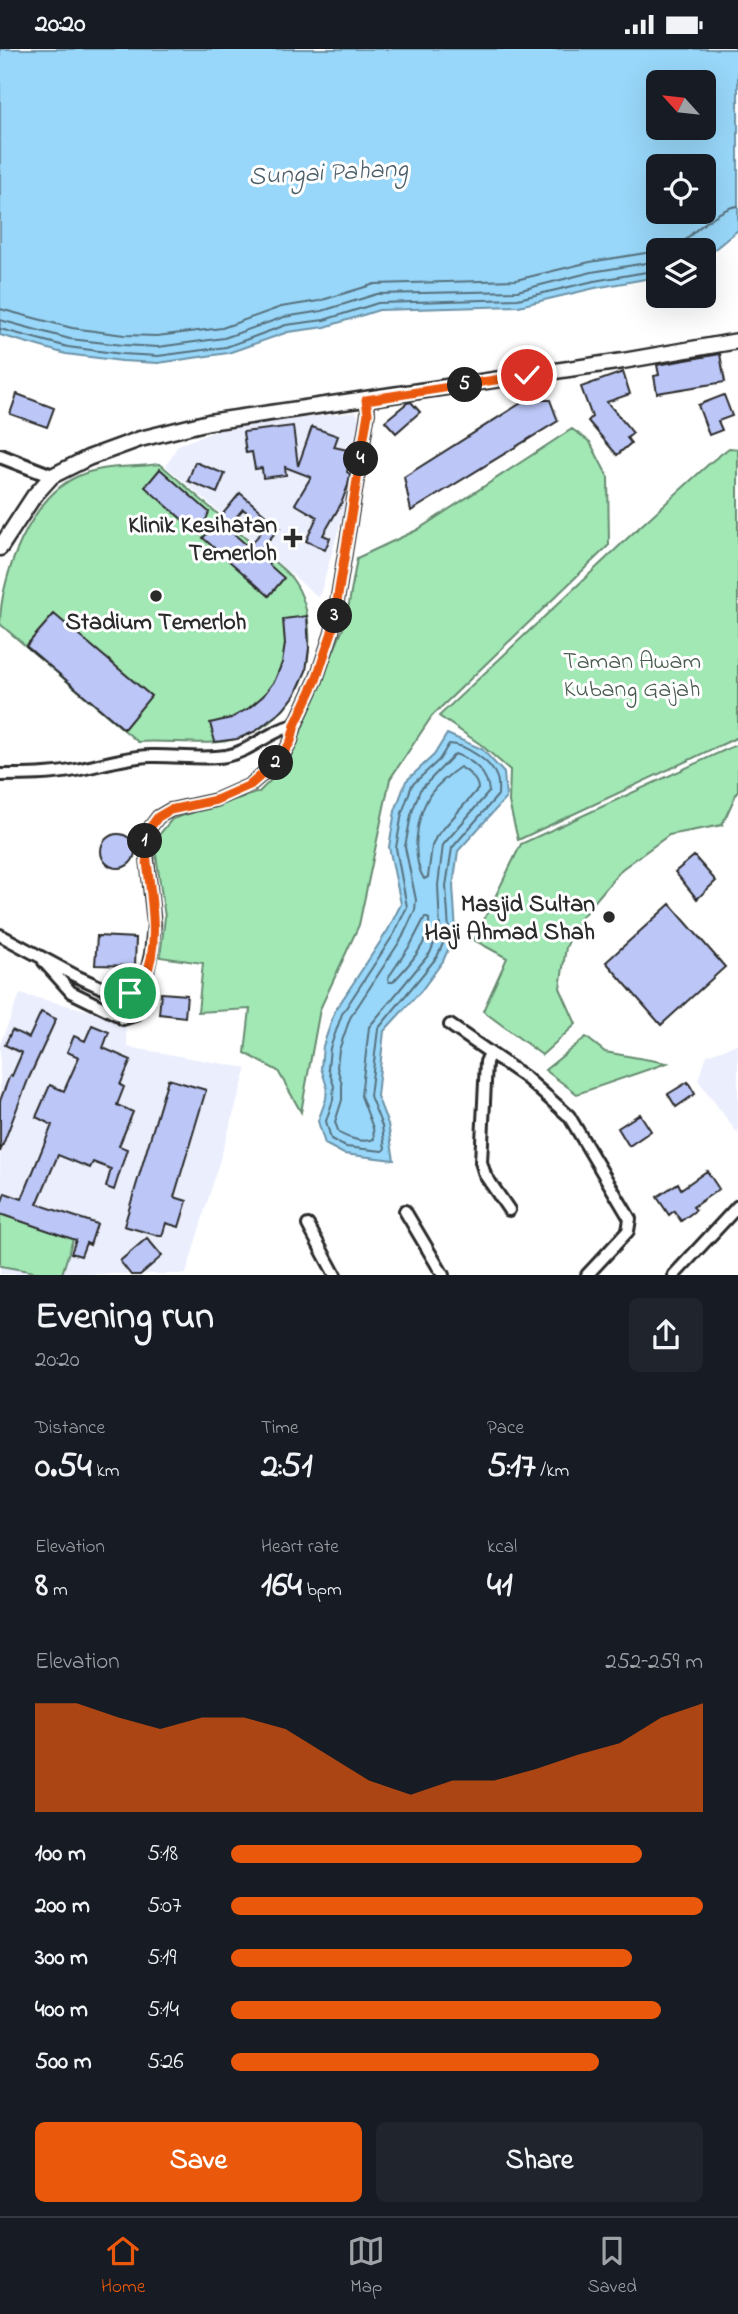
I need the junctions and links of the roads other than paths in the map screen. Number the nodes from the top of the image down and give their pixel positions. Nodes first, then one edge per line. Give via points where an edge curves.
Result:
1 (738, 341) edge
2 (366, 400) junction
3 (0, 456) edge
4 (52, 476) junction
5 (0, 548) edge
6 (295, 725) junction
7 (0, 775) edge
8 (0, 935) edge
9 (40, 957) junction
10 (145, 978) junction
11 (130, 993) junction
12 (118, 995) junction
13 (139, 1007) junction
14 (116, 1014) junction
15 (450, 1025) dead end
16 (489, 1053) junction
17 (738, 1206) edge
18 (509, 1210) dead end
19 (405, 1211) dead end
20 (308, 1225) dead end
21 (335, 1275) edge
22 (443, 1275) edge
23 (587, 1275) edge
24 (674, 1275) edge

1 - 2 main road
2 - 4 main road via 167,432 111,448
2 - 6 street via 368,413 332,632
3 - 4 street
4 - 5 main road
6 - 7 street via 227,755 151,756 73,771
6 - 10 street via 281,758 250,785 216,800 170,810 149,829 145,840 154,924
8 - 9 street
9 - 12 street
9 - 14 street via 71,992
10 - 11 street
10 - 13 street
11 - 12 street
11 - 13 street
12 - 14 street via 113,1004
13 - 14 street via 132,1017 123,1019
15 - 16 street
16 - 18 street via 481,1162
16 - 23 street via 569,1115 630,1219 628,1231
17 - 24 street
19 - 22 street
20 - 21 street

